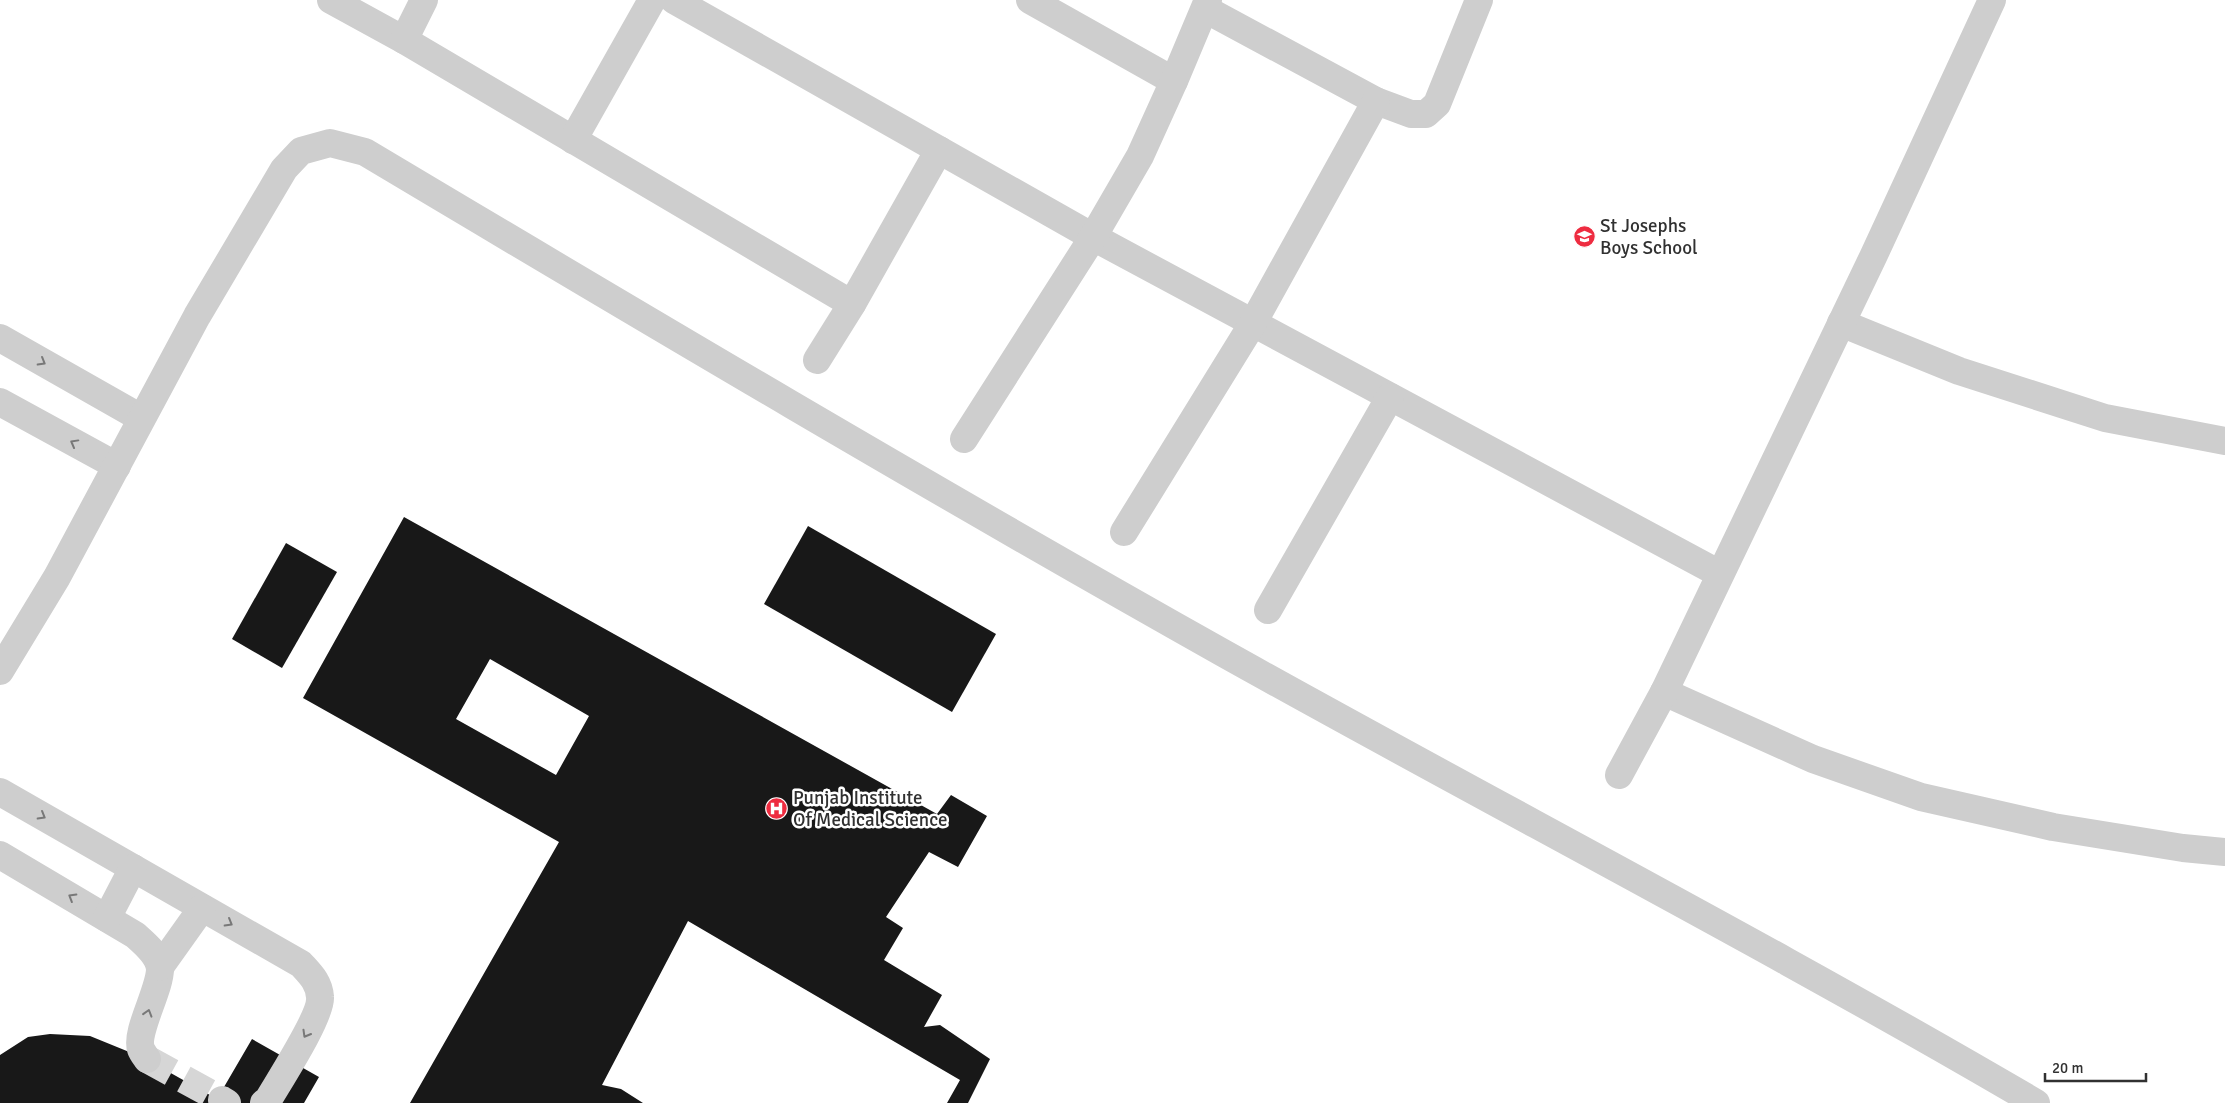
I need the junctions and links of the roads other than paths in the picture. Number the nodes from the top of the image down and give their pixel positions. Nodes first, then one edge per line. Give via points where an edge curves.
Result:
1 (331, 0) edge
2 (424, 0) edge
3 (652, 0) edge
4 (674, 0) edge
5 (1030, 0) edge
6 (1479, 0) edge
7 (1992, 0) edge
8 (1207, 5) edge
9 (404, 40) junction
10 (1174, 81) junction
11 (1376, 101) junction
12 (573, 140) junction
13 (939, 150) junction
14 (1093, 237) junction
15 (852, 304) junction
16 (1253, 323) junction
17 (1842, 323) junction
18 (0, 338) edge
19 (817, 360) dead end
20 (1390, 397) junction
21 (0, 402) edge
22 (141, 418) junction
23 (964, 439) dead end
24 (2225, 441) edge
25 (117, 466) junction
26 (1124, 532) dead end
27 (1720, 574) junction
28 (1268, 610) dead end
29 (0, 671) edge
30 (1664, 692) junction
31 (1619, 775) dead end
32 (0, 792) edge
33 (2225, 852) edge
34 (0, 855) edge
35 (133, 868) junction
36 (202, 908) junction
37 (107, 918) junction
38 (160, 968) junction
39 (147, 1059) dead end
40 (264, 1103) edge
41 (2036, 1103) edge

1 - 9 street
2 - 9 street
3 - 12 street
4 - 13 street
5 - 10 street
6 - 11 street via 1437,104 1426,114 1411,114
7 - 17 street
8 - 10 street
8 - 11 street
9 - 12 street
10 - 14 street via 1140,156
11 - 16 street
12 - 15 street
13 - 14 street
13 - 15 street
14 - 16 street
14 - 23 street
15 - 19 street
16 - 20 street
16 - 26 street
17 - 24 street via 1959,371 2105,418
17 - 27 street
18 -> 22 street
20 - 27 street
20 - 28 street
25 -> 21 street
22 - 25 street
22 - 41 street via 284,168 301,151 330,143 365,152 984,518 1515,814 1892,1018
25 - 29 street via 57,577
27 - 30 street
30 - 31 street
30 - 33 street via 1813,759 1920,797 2053,826
32 -> 35 street
37 -> 34 street
35 - 36 street
35 - 37 street
36 - 38 street
36 -> 40 street via 301,964 316,981 321,998 316,1016
37 - 38 street via 135,935 150,949
39 -> 38 street via 140,1048 141,1038

